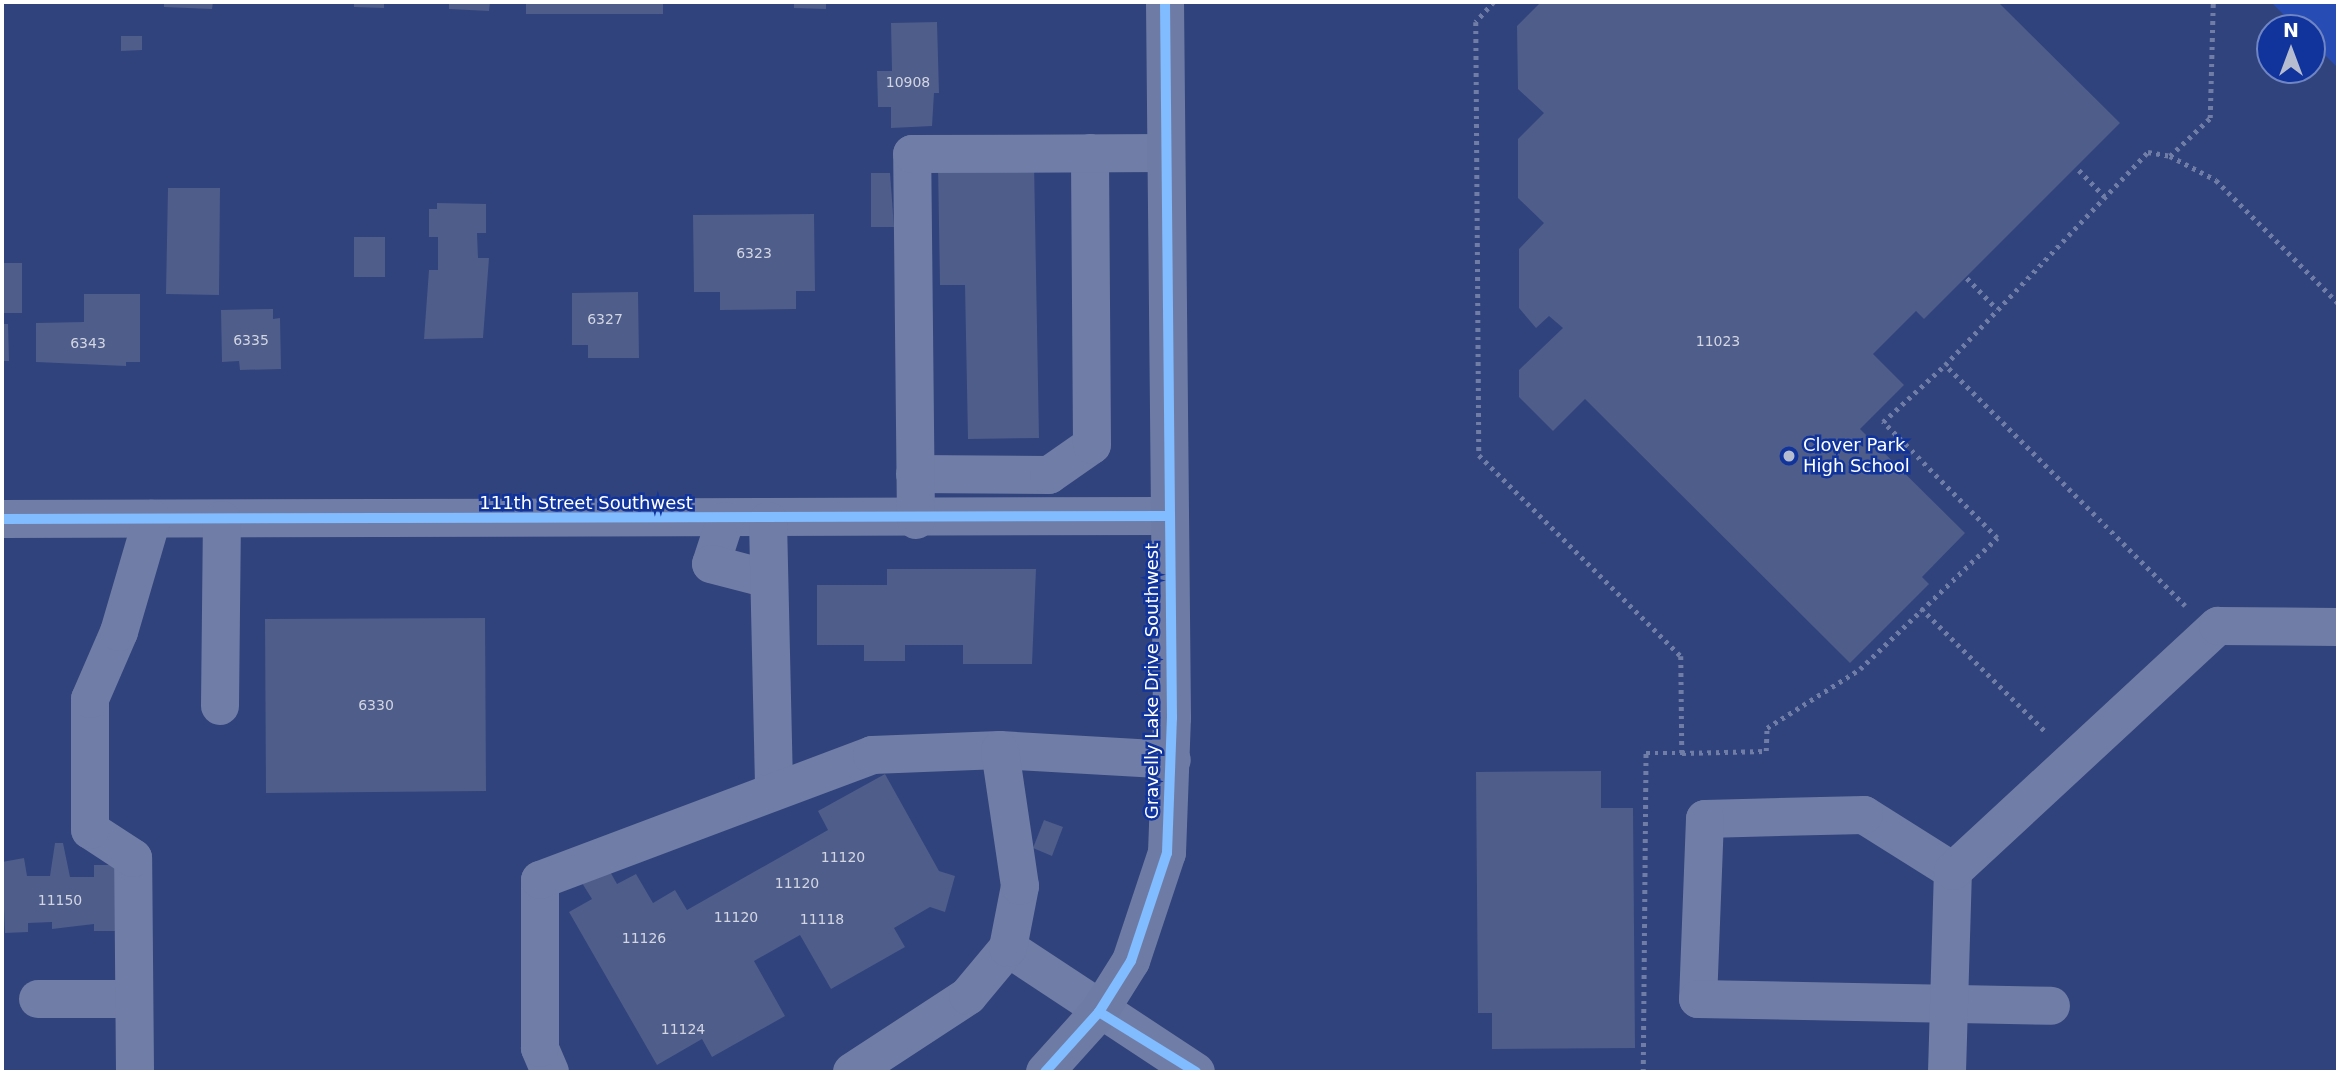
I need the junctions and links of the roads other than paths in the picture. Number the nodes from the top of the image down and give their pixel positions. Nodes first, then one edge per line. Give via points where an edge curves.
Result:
1 (1165, 2) edge
2 (1090, 153) junction
3 (1166, 153) junction
4 (915, 474) junction
5 (1034, 475) junction
6 (1170, 516) junction
7 (1035, 518) junction
8 (2, 519) edge
9 (152, 519) junction
10 (222, 520) junction
11 (916, 520) junction
12 (725, 521) junction
13 (768, 521) junction
14 (768, 579) junction
15 (2338, 627) edge
16 (220, 706) dead end
17 (1000, 750) junction
18 (1172, 760) junction
19 (774, 791) junction
20 (1953, 870) junction
21 (1008, 948) junction
22 (38, 999) dead end
23 (134, 999) junction
24 (2051, 1006) dead end
25 (1949, 1007) junction
26 (1099, 1012) junction
27 (135, 1072) edge
28 (550, 1072) edge
29 (852, 1072) edge
30 (1045, 1072) edge
31 (1196, 1072) edge
32 (1947, 1072) edge

1 - 3 main road, Gravelly Lake Drive Southwest
2 - 3 street
2 - 4 street via 912,154
2 - 5 street via 1092,444 1066,467
3 - 6 main road, Gravelly Lake Drive Southwest
4 - 5 street
4 - 11 street
5 - 7 street
6 - 7 street, 111th Street Southwest
6 - 18 main road, Gravelly Lake Drive Southwest
7 - 11 street, 111th Street Southwest
8 - 9 street, 111th Street Southwest
9 - 10 street, 111th Street Southwest
9 - 23 street via 119,632 90,699 90,830 133,858
10 - 12 street, 111th Street Southwest
10 - 16 street
11 - 13 street, 111th Street Southwest
12 - 13 street, 111th Street Southwest
12 - 14 street via 711,564
13 - 14 street
14 - 19 street
15 - 20 street via 2218,626
17 - 18 street
17 - 19 street via 872,754
17 - 21 street via 1020,886
18 - 26 main road, Gravelly Lake Drive Southwest via 1167,853 1154,900 1130,961
19 - 28 street via 540,880 540,1048
20 - 25 street
20 - 25 street via 1864,815 1705,819 1698,999
21 - 26 street
21 - 29 street via 968,996
22 - 23 street
23 - 27 street
24 - 25 street
25 - 32 street
26 - 30 main road, Gravelly Lake Drive Southwest
26 - 31 street

